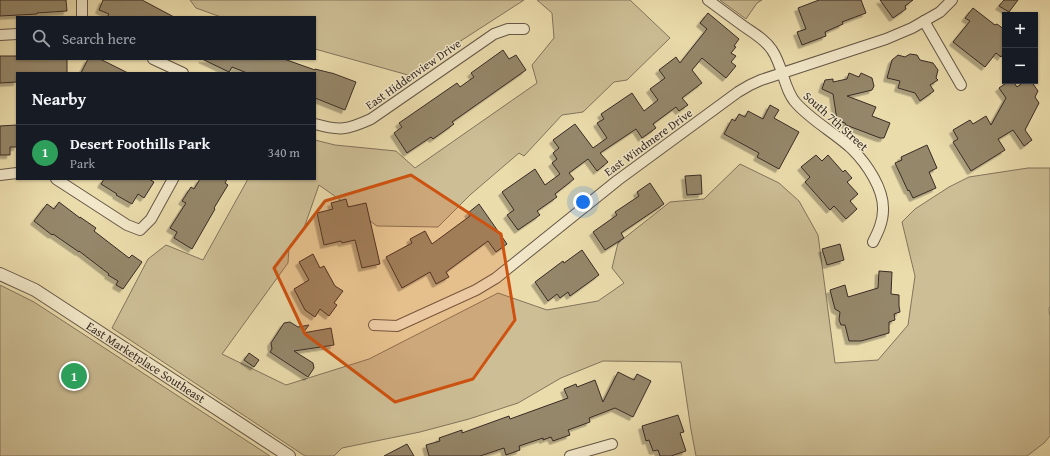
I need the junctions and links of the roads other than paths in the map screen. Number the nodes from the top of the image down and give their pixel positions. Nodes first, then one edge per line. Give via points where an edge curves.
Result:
1 (82, 0) edge
2 (708, 0) edge
3 (952, 0) edge
4 (82, 16) edge
5 (924, 21) junction
6 (524, 29) dead end
7 (0, 34) edge
8 (16, 34) edge
9 (155, 60) edge
10 (181, 72) edge
11 (783, 73) junction
12 (961, 85) dead end
13 (316, 124) edge
14 (16, 173) edge
15 (0, 175) edge
16 (58, 180) edge
17 (172, 180) edge
18 (874, 242) dead end
19 (0, 274) edge
20 (374, 325) dead end
21 (612, 444) dead end
22 (290, 456) edge
23 (570, 456) edge

1 - 4 street
2 - 11 street, South 7th Street via 758,35 773,50
3 - 5 street, East Windmere Drive via 940,12
5 - 11 street, East Windmere Drive via 886,39
5 - 12 street
6 - 13 street, East Hiddenview Drive via 508,29 494,34 371,119 354,127 341,129
7 - 8 street
9 - 10 street
11 - 18 street, South 7th Street via 791,97 805,112 852,150 875,179 884,211
11 - 20 street, East Windmere Drive via 761,80 738,92 618,180 496,278 397,326
14 - 15 street
16 - 17 street via 127,225 140,230 151,219
19 - 22 street, East Marketplace Southeast via 35,290
21 - 23 street

